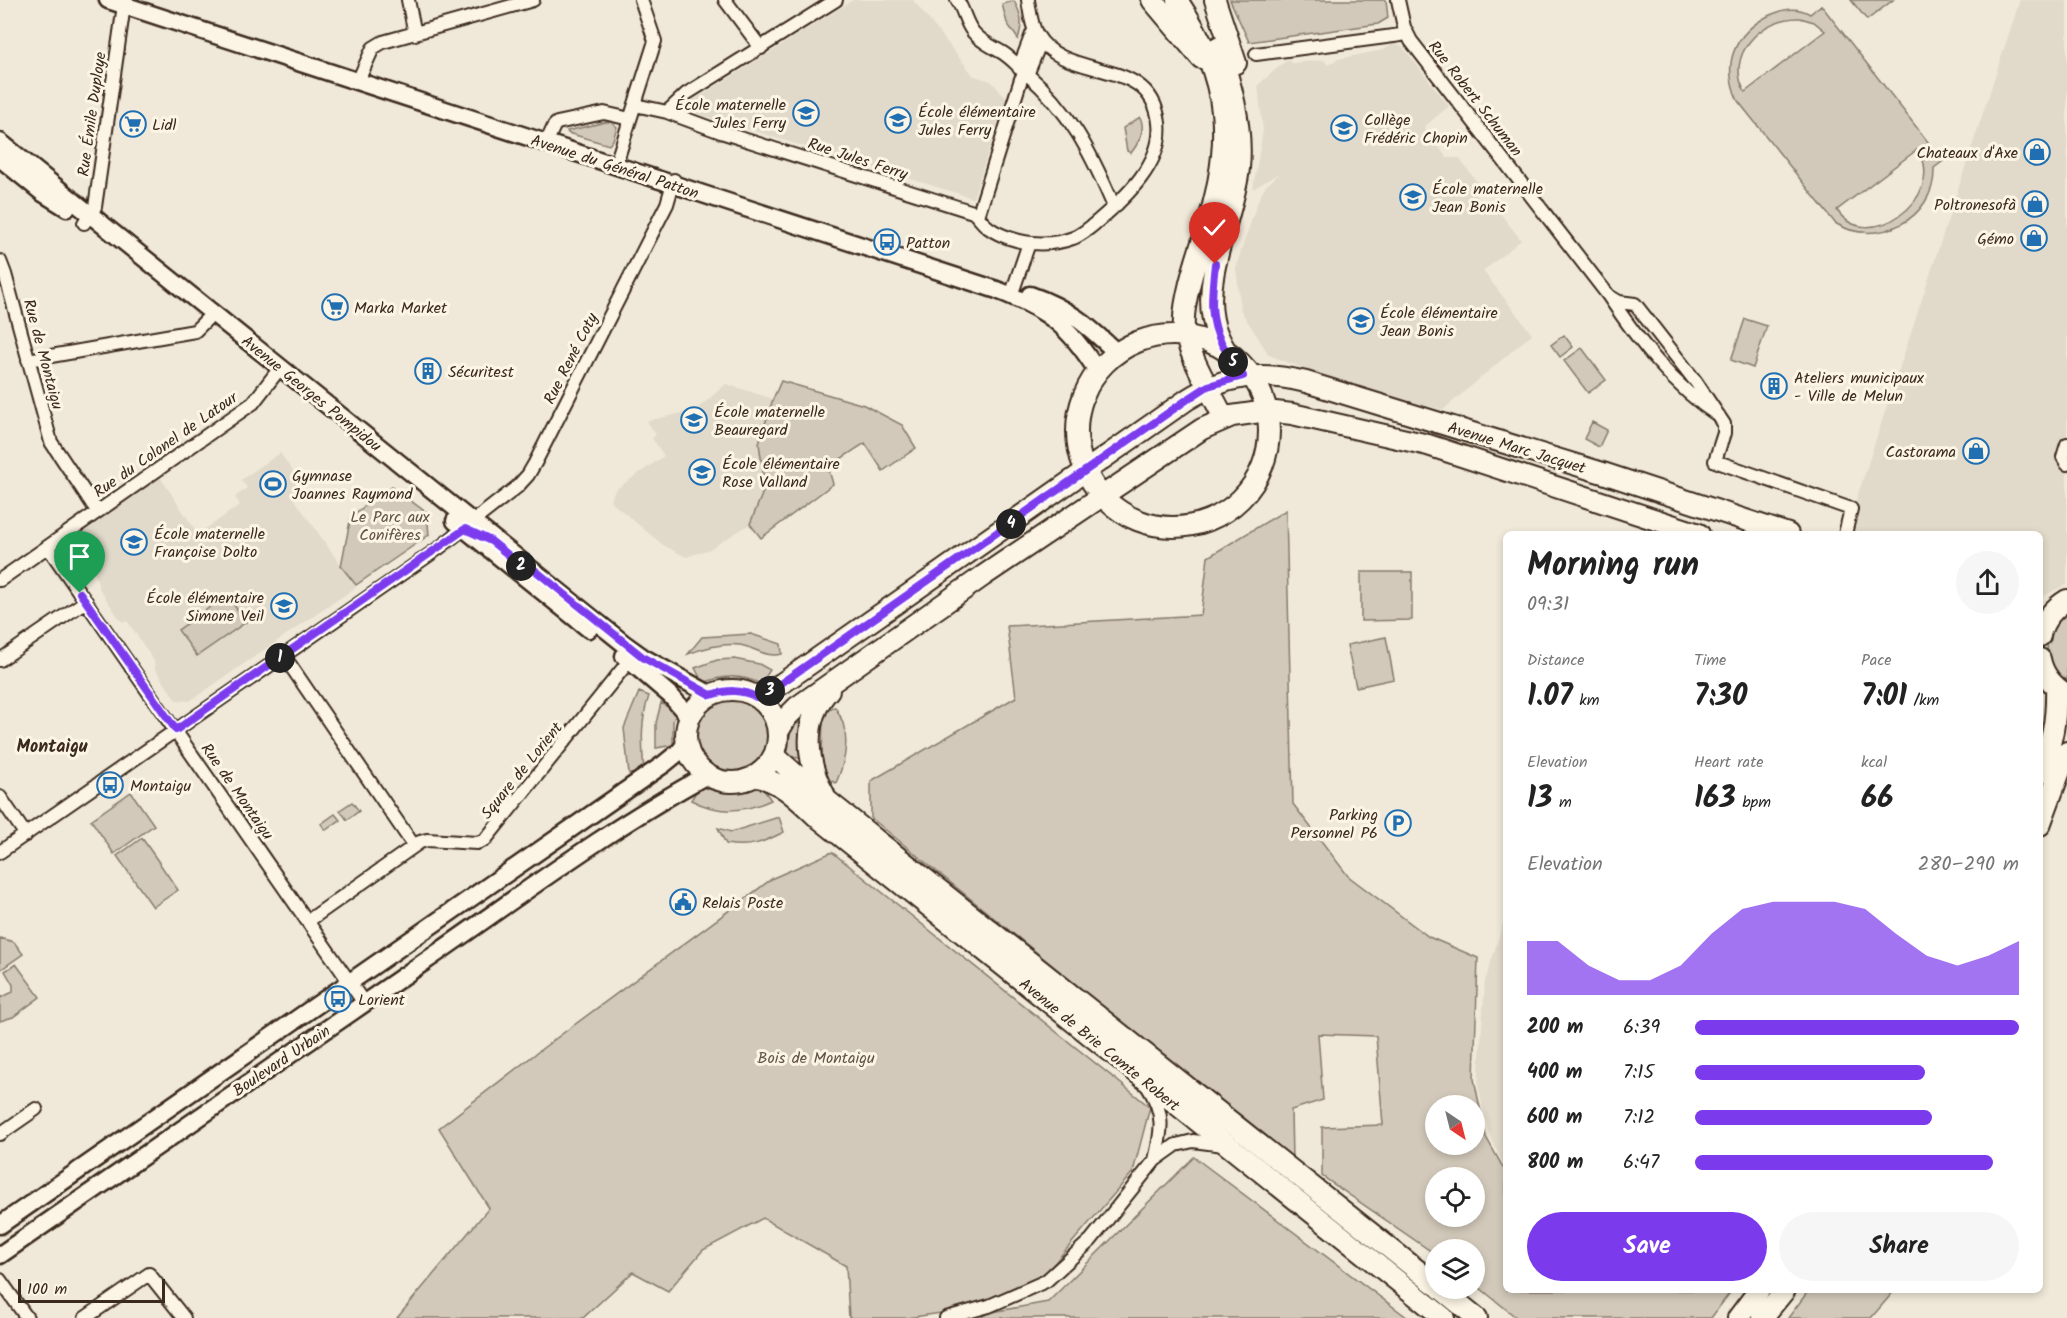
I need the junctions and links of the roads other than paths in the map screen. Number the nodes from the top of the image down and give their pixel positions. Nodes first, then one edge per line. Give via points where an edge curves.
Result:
1 (408, 0) edge
2 (533, 0) edge
3 (641, 0) edge
4 (725, 0) edge
5 (836, 0) edge
6 (957, 0) edge
7 (1028, 0) edge
8 (1152, 0) edge
9 (1177, 0) edge
10 (1192, 0) edge
11 (1215, 0) edge
12 (1398, 0) edge
13 (124, 1) edge
14 (1406, 32) junction
15 (415, 34) junction
16 (1038, 36) junction
17 (761, 48) junction
18 (1256, 54) dead end
19 (1024, 72) junction
20 (1221, 75) junction
21 (359, 79) junction
22 (635, 105) junction
23 (667, 112) junction
24 (630, 119) junction
25 (1237, 128) junction
26 (548, 140) junction
27 (0, 142) edge
28 (0, 158) edge
29 (616, 164) junction
30 (674, 183) junction
31 (1116, 206) junction
32 (978, 216) junction
33 (87, 219) junction
34 (1029, 243) junction
35 (0, 261) edge
36 (1013, 292) junction
37 (1608, 295) junction
38 (209, 317) junction
39 (1117, 353) junction
40 (28, 360) junction
41 (1097, 371) junction
42 (277, 372) junction
43 (1243, 376) junction
44 (1208, 386) junction
45 (1259, 411) junction
46 (1719, 416) junction
47 (1224, 418) junction
48 (2067, 444) edge
49 (2067, 464) edge
50 (97, 511) junction
51 (469, 526) junction
52 (1690, 531) edge
53 (1779, 531) edge
54 (1846, 531) edge
55 (48, 547) junction
56 (0, 580) edge
57 (86, 601) junction
58 (2065, 601) edge
59 (2043, 611) edge
60 (2043, 626) edge
61 (284, 656) junction
62 (633, 656) junction
63 (0, 660) edge
64 (2043, 667) edge
65 (838, 679) junction
66 (2062, 691) edge
67 (711, 695) junction
68 (756, 697) junction
69 (690, 718) junction
70 (176, 730) junction
71 (778, 732) junction
72 (687, 742) junction
73 (2067, 752) edge
74 (774, 755) junction
75 (2043, 763) edge
76 (707, 775) junction
77 (754, 776) junction
78 (0, 797) edge
79 (827, 799) junction
80 (2043, 817) edge
81 (26, 835) junction
82 (414, 846) junction
83 (0, 852) edge
84 (308, 921) junction
85 (350, 983) junction
86 (364, 1003) junction
87 (1141, 1077) junction
88 (36, 1109) dead end
89 (0, 1134) edge
90 (1226, 1145) junction
91 (1155, 1160) junction
92 (0, 1225) edge
93 (0, 1255) edge
94 (1425, 1276) edge
95 (0, 1280) edge
96 (1757, 1293) edge
97 (1783, 1293) edge
98 (1790, 1293) edge
99 (1454, 1299) edge
100 (27, 1318) edge
101 (85, 1318) edge
102 (184, 1318) edge
103 (946, 1318) edge
104 (1444, 1318) edge
105 (1477, 1318) edge
106 (1738, 1318) edge
107 (1762, 1318) edge
108 (1772, 1318) edge

1 - 15 street
2 - 15 street
3 - 22 street via 655,42
4 - 17 street
5 - 17 street
6 - 19 street via 973,33
7 - 16 street
8 - 20 main road
9 - 20 main road
10 - 20 main road via 1217,46
11 - 25 main road via 1236,63 1240,88
12 - 14 street, Rue Robert Schuman
13 - 21 main road, Avenue du Général Patton
13 - 33 street, Rue Émile Duploye via 95,207
14 - 18 street
14 - 37 street, Rue Robert Schuman
15 - 21 street via 373,48
16 - 19 street via 1032,34
16 - 31 street via 1059,57 1133,81 1156,109 1160,124 1156,148 1139,181
17 - 23 street via 686,94
19 - 31 street via 1077,129
19 - 32 street
20 - 25 main road
20 - 44 main road via 1222,168 1184,324 1190,348
21 - 26 main road, Avenue du Général Patton
21 - 29 main road, Avenue du Général Patton
22 - 23 street, Rue Jules Ferry
22 - 24 street
23 - 32 street, Rue Jules Ferry
24 - 26 street via 604,113 557,123
24 - 29 street
25 - 43 main road via 1239,167 1215,264 1211,304 1218,336
26 - 29 main road, Avenue du Général Patton
27 - 33 main road
28 - 33 main road via 43,193
29 - 30 main road, Avenue du Général Patton
30 - 36 main road, Avenue du Général Patton
30 - 51 street, Rue René Coty via 667,204 528,475
31 - 34 street via 1074,238
32 - 34 street, Rue Jules Ferry via 997,233
33 - 38 main road, Avenue Georges Pompidou
34 - 36 street
35 - 40 street, Rue de Montaigu
36 - 39 main road, Avenue du Général Patton via 1070,312
36 - 41 main road, Avenue du Général Patton via 1054,318
37 - 46 street, Rue Robert Schuman via 1671,377
37 - 46 street via 1619,302 1635,304
38 - 40 street via 195,331
38 - 42 main road, Avenue Georges Pompidou
39 - 41 main road
39 - 41 main road via 1153,337 1189,336 1223,349 1242,364 1265,405 1268,441 1258,476 1235,504 1204,522 1168,527 1133,519 1104,498 1089,479 1077,445 1083,397
40 - 50 street, Rue de Montaigu via 51,442
42 - 50 street, Rue du Colonel de Latour via 253,403
42 - 51 main road, Avenue Georges Pompidou
43 - 44 main road, Avenue Marc Jacquet
43 - 45 main road
43 - 53 main road, Avenue Marc Jacquet via 1306,382
44 - 47 main road
44 - 68 main road, Avenue Marc Jacquet
45 - 47 main road, Avenue Marc Jacquet
45 - 52 main road, Avenue Marc Jacquet via 1292,414 1428,445
46 - 54 street via 1724,434 1715,461 1851,509
47 - 65 main road, Avenue Marc Jacquet via 1118,484
48 - 49 street via 2063,452
50 - 55 street
51 - 61 street, Rue René Coty
51 - 62 main road, Avenue Georges Pompidou via 548,598
51 - 62 main road, Avenue Georges Pompidou via 522,566 531,567
55 - 56 street
55 - 57 street, Rue de Montaigu
57 - 63 street
57 - 70 street, Rue de Montaigu
58 - 59 main road
58 - 60 main road
61 - 70 street, Rue René Coty
61 - 82 street
62 - 67 main road, Avenue Georges Pompidou
62 - 69 main road, Avenue Georges Pompidou
62 - 82 street, Square de Lorient via 485,840 427,840
64 - 66 main road via 2047,677
65 - 71 main road, Avenue Marc Jacquet via 797,707
65 - 79 main road via 816,708 811,722 811,762
66 - 75 main road
67 - 68 main road via 739,691
67 - 69 main road
68 - 71 main road via 774,718
69 - 72 main road
70 - 81 street, Rue René Coty
70 - 84 street, Rue de Montaigu
71 - 74 main road
72 - 76 main road via 693,760
72 - 85 main road via 673,758
73 - 80 main road
74 - 77 main road
74 - 79 main road, Avenue de Brie Comte Robert
76 - 77 main road via 730,782
76 - 86 main road, Boulevard Urbain via 680,788 564,865
77 - 87 main road, Avenue de Brie Comte Robert via 784,788
78 - 81 street
79 - 94 main road, Avenue de Brie Comte Robert
81 - 83 street, Rue René Coty
82 - 84 street
84 - 85 street, Rue de Montaigu
85 - 86 street, Rue de Montaigu
85 - 92 main road
86 - 93 main road, Boulevard Urbain
87 - 90 main road, Avenue de Brie Comte Robert
87 - 91 street via 1157,1101 1161,1119
88 - 89 street
90 - 91 street via 1193,1141 1176,1145
90 - 104 main road, Avenue de Brie Comte Robert
91 - 103 street via 1091,1240 1046,1281 989,1306
95 - 100 street
96 - 106 main road
97 - 107 main road
98 - 108 main road
99 - 105 main road
101 - 102 street via 149,1274

